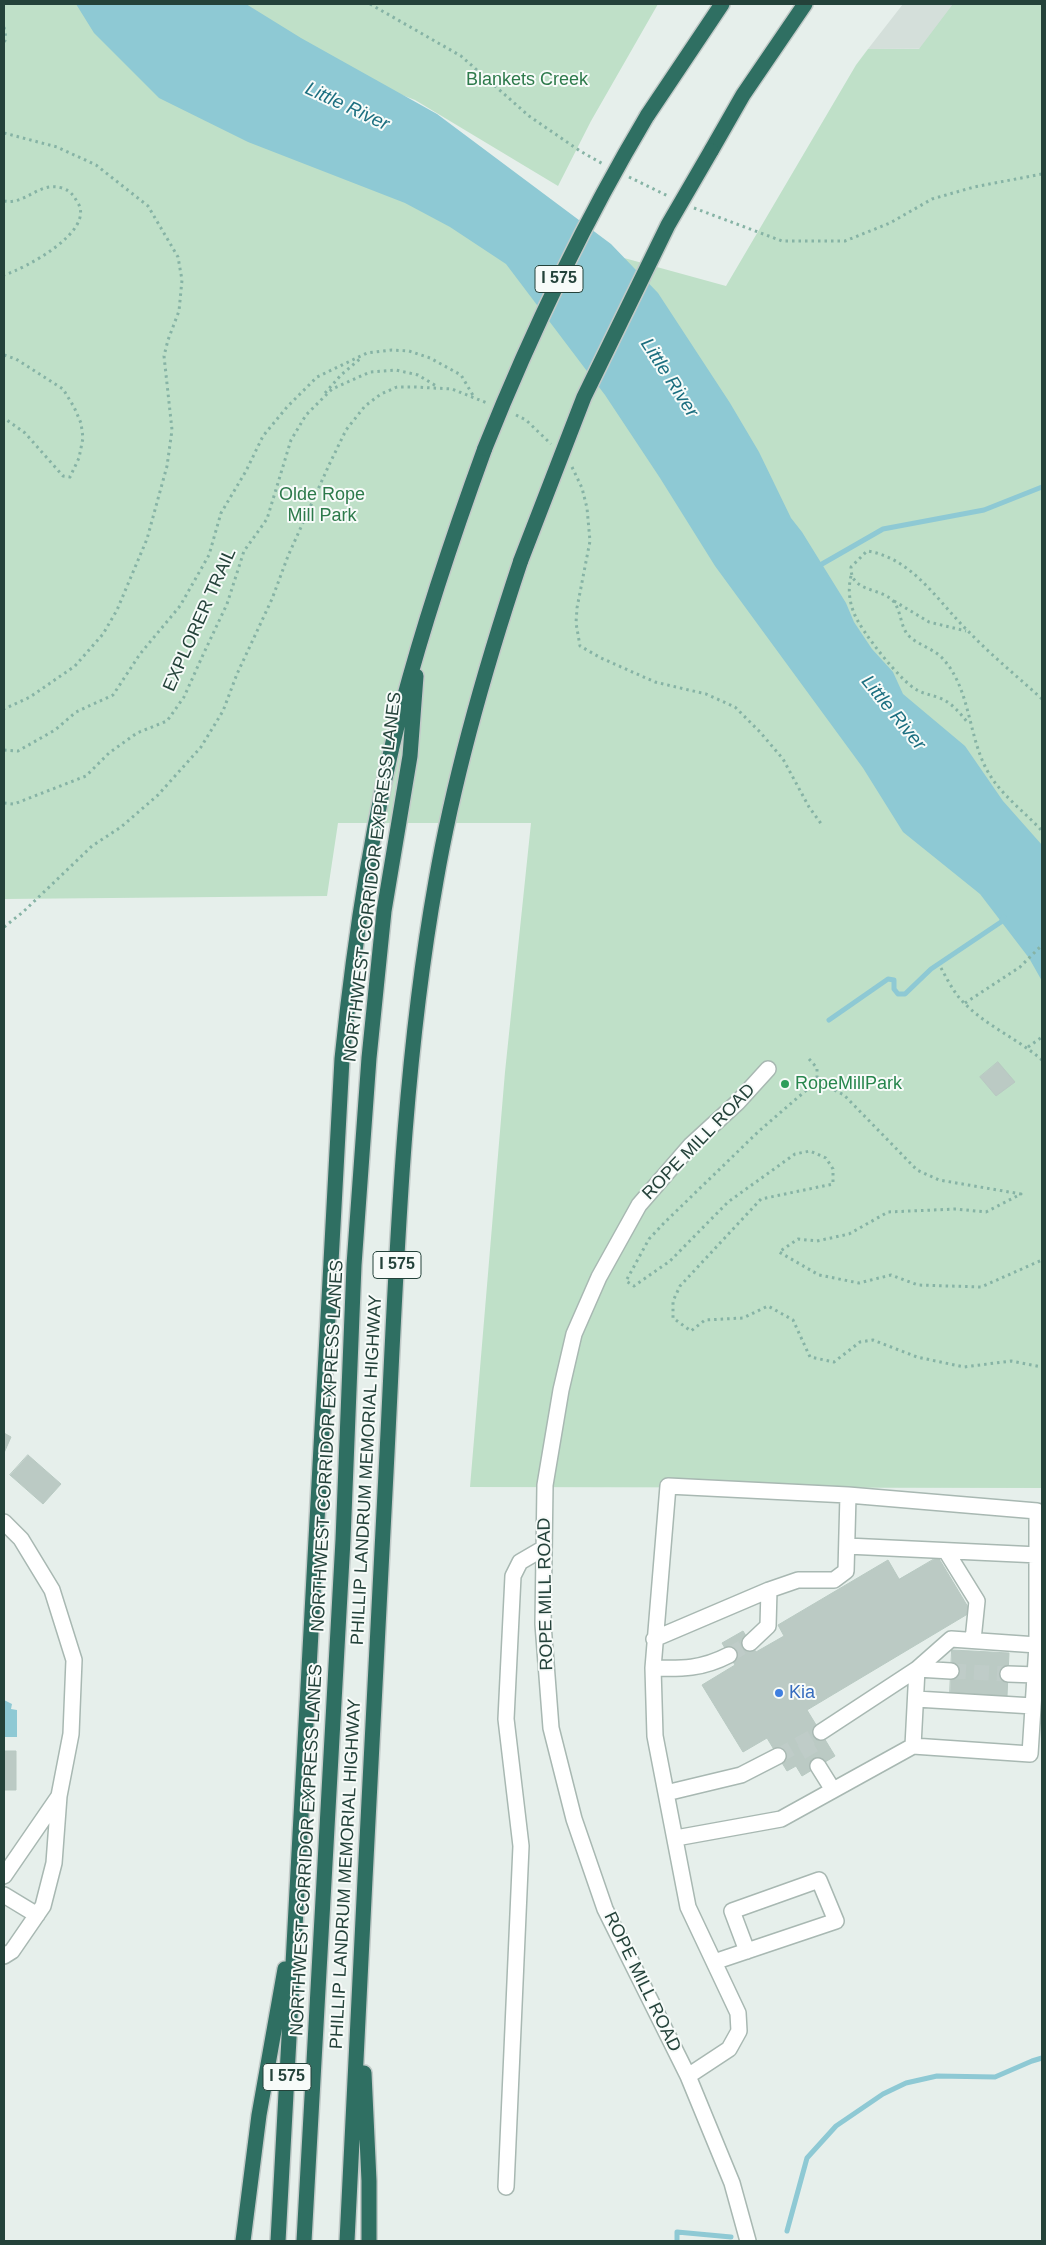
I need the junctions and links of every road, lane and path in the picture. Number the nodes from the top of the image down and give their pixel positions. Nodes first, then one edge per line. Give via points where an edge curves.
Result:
1 (722, 4) edge
2 (805, 4) edge
3 (4, 27) edge
4 (4, 43) edge
5 (4, 133) edge
6 (4, 201) edge
7 (4, 275) edge
8 (368, 353) junction
9 (4, 355) edge
10 (439, 387) junction
11 (474, 398) junction
12 (319, 402) junction
13 (494, 405) dead end
14 (510, 412) dead end
15 (4, 418) edge
16 (557, 450) dead end
17 (570, 464) dead end
18 (863, 545) dead end
19 (867, 551) junction
20 (851, 575) junction
21 (894, 601) junction
22 (968, 631) junction
23 (416, 655) junction
24 (1042, 699) edge
25 (4, 709) edge
26 (970, 726) junction
27 (4, 750) edge
28 (4, 803) edge
29 (822, 825) dead end
30 (1042, 831) edge
31 (4, 927) edge
32 (1042, 945) edge
33 (941, 968) dead end
34 (965, 1003) junction
35 (1042, 1036) edge
36 (1028, 1047) junction
37 (809, 1059) dead end
38 (1042, 1060) edge
39 (768, 1069) dead end
40 (817, 1081) junction
41 (1042, 1260) edge
42 (1042, 1367) edge
43 (848, 1495) junction
44 (4, 1522) edge
45 (847, 1546) junction
46 (544, 1548) junction
47 (946, 1551) junction
48 (1039, 1554) junction
49 (769, 1590) junction
50 (654, 1640) junction
51 (973, 1640) junction
52 (750, 1643) tunnel mouth
53 (1037, 1645) junction
54 (729, 1655) tunnel mouth
55 (652, 1668) junction
56 (917, 1669) junction
57 (951, 1671) tunnel mouth
58 (1008, 1674) tunnel mouth
59 (1036, 1675) junction
60 (916, 1700) junction
61 (1034, 1706) junction
62 (821, 1732) tunnel mouth
63 (913, 1746) junction
64 (778, 1756) tunnel mouth
65 (818, 1766) tunnel mouth
66 (834, 1790) junction
67 (666, 1793) junction
68 (58, 1796) junction
69 (676, 1838) junction
70 (4, 1876) edge
71 (4, 1896) edge
72 (296, 1913) junction
73 (37, 1915) junction
74 (747, 1951) junction
75 (4, 1956) edge
76 (714, 1962) junction
77 (360, 1983) junction
78 (688, 2076) junction
79 (506, 2187) dead end
80 (243, 2241) edge
81 (278, 2241) edge
82 (304, 2241) edge
83 (347, 2241) edge
84 (369, 2241) edge
85 (748, 2241) edge

1 - 23 highway, I 575, bridge via 620,161 562,273 485,448
2 - 77 highway, PHILLIP LANDRUM MEMORIAL HIGHWAY / I 575, bridge via 743,95 668,226 584,397 521,560 488,661 453,793 421,973 411,1067 398,1243
3 - 4 path
5 - 25 path via 57,147 96,165 148,206 178,257 182,280 179,311 164,356 172,430 167,466 147,539 117,610 103,634 75,666 30,697
6 - 7 path via 23,199 36,190 60,187 71,192 80,207 80,217 66,239 35,261
8 - 11 path, EXPLORER TRAIL via 409,351 430,358 461,375
8 - 12 path via 341,375
8 - 27 path, EXPLORER TRAIL via 317,377 286,407 264,436 221,513 209,555 184,597 113,695 76,712 55,730 18,751
9 - 15 path via 16,359 63,390 74,406 83,438 79,458 70,477 63,476 25,433
10 - 11 path
10 - 12 path, EXPLORER TRAIL via 418,375 396,370 370,372 332,389
10 - 31 path via 397,388 381,394 365,406 346,430 329,465 223,711 200,747 158,794 121,827 92,846
11 - 13 path
12 - 28 path, EXPLORER TRAIL via 306,415 292,440 267,519 244,551 227,604 184,697 167,721 137,733 109,753 86,776 14,804
14 - 16 path via 526,420
17 - 29 path via 582,488 590,541 577,615 580,646 655,682 706,694 735,707 783,760 808,807
18 - 19 path
19 - 20 path via 851,567
19 - 22 path via 880,553 925,582
20 - 21 path via 868,590
20 - 26 path via 848,586 854,614 884,657 906,682 942,698 957,709
21 - 22 path via 929,622
21 - 26 path via 909,636 939,655 960,684
22 - 24 path
23 - 72 highway, I 575 via 391,753 369,861 342,1060
23 - 82 highway, NORTHWEST CORRIDOR EXPRESS LANES via 416,703 410,756 384,911 368,1068 354,1266 341,1579
26 - 30 path via 988,772
32 - 34 path via 1020,967
33 - 34 path
34 - 36 path
35 - 36 path
36 - 38 path
37 - 40 path via 817,1068
39 - 46 street, ROPE MILL ROAD via 691,1145 638,1205 599,1277 574,1334 561,1390 545,1485
40 - 41 path via 844,1095 917,1170 939,1180 1021,1194 986,1212 956,1209 888,1212 849,1234 817,1241 798,1239 779,1252 819,1275 859,1284 891,1275 918,1284 981,1287
40 - 42 path via 759,1131 664,1223 649,1239 626,1281 634,1286 670,1261 728,1202 794,1154 810,1151 826,1158 833,1169 833,1184 761,1199 680,1286 673,1300 673,1318 690,1331 705,1320 744,1318 768,1306 793,1320 810,1357 834,1362 860,1342 873,1340 917,1357 964,1367 1011,1361
43 - 45 street
43 - 48 street via 1037,1510
43 - 50 street via 668,1486
44 - 68 street via 21,1538 52,1590 74,1660 71,1734
45 - 47 street
45 - 49 street via 846,1571 834,1580 798,1580
46 - 78 street, ROPE MILL ROAD via 542,1624 551,1728 574,1820 605,1909
46 - 79 street via 520,1562 513,1576 506,1719 521,1846
47 - 48 street
47 - 51 street via 977,1601
48 - 53 street
49 - 50 street
49 - 52 street via 768,1626
50 - 55 street
51 - 53 street
51 - 56 street via 951,1639
53 - 59 street
54 - 55 street via 690,1669
55 - 67 street via 655,1736
56 - 57 street
56 - 60 street
56 - 62 street
58 - 59 street
59 - 61 street
60 - 61 street
60 - 63 street
61 - 63 street via 1030,1754
63 - 66 street
64 - 67 street via 741,1775
65 - 66 street
66 - 69 street via 780,1819
67 - 69 street
68 - 70 street
68 - 73 street via 54,1863 43,1906
69 - 76 street via 688,1907
71 - 73 street
72 - 80 highway via 259,2116
72 - 81 highway, I 575
73 - 75 street via 12,1951
74 - 74 street via 836,1921 820,1880 732,1911
74 - 76 street
76 - 78 street via 738,2013 739,2030 729,2049
77 - 83 highway, PHILLIP LANDRUM MEMORIAL HIGHWAY / I 575
77 - 84 highway
78 - 85 street, ROPE MILL ROAD via 732,2183

